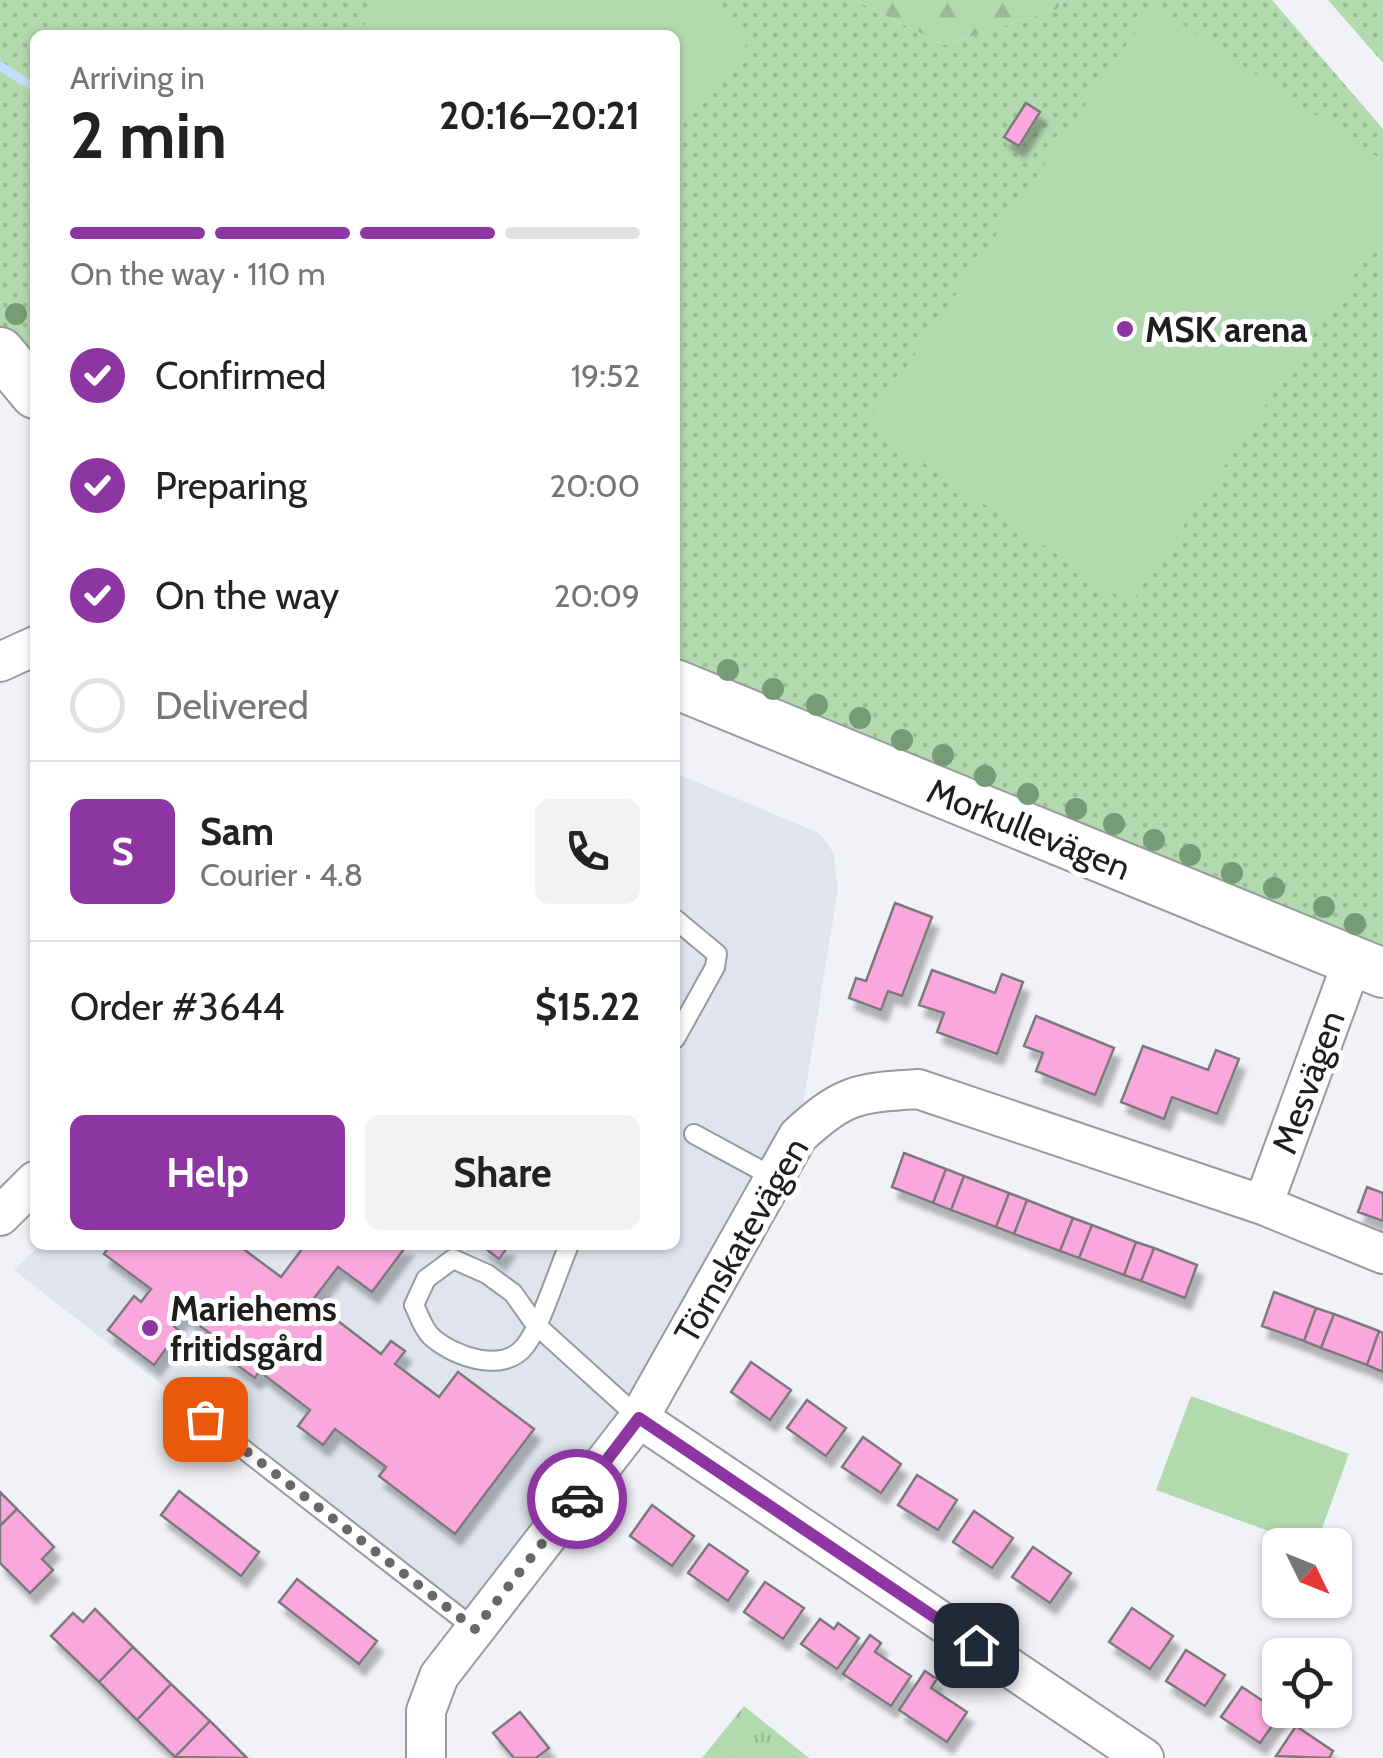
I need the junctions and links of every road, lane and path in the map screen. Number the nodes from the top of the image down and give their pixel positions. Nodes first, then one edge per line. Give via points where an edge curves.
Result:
1 (0, 352) edge
2 (30, 388) edge
3 (680, 686) edge
4 (680, 923) edge
5 (1368, 966) edge
6 (680, 1030) edge
7 (694, 1134) dead end
8 (773, 1178) junction
9 (30, 1185) edge
10 (1263, 1204) junction
11 (0, 1216) edge
12 (566, 1250) edge
13 (1383, 1254) edge
14 (535, 1324) junction
15 (175, 1396) dead end
16 (639, 1418) junction
17 (475, 1629) junction
18 (426, 1758) edge
19 (1144, 1758) edge

1 - 2 street
3 - 5 street, Morkullevägen
4 - 6 lane via 718,954
5 - 10 street, Mesvägen
7 - 8 lane
8 - 10 street, Törnskatevägen via 798,1136 830,1107 866,1092 918,1089
8 - 16 street, Törnskatevägen
9 - 11 street
10 - 13 street, Törnskatevägen
12 - 14 lane
14 - 14 lane via 514,1293 453,1260 426,1279 414,1304 431,1338 471,1358 502,1362 524,1348
14 - 16 lane
15 - 17 lane
16 - 17 street, Törnskatevägen
16 - 19 street
17 - 18 street, Törnskatevägen via 439,1676 426,1711

